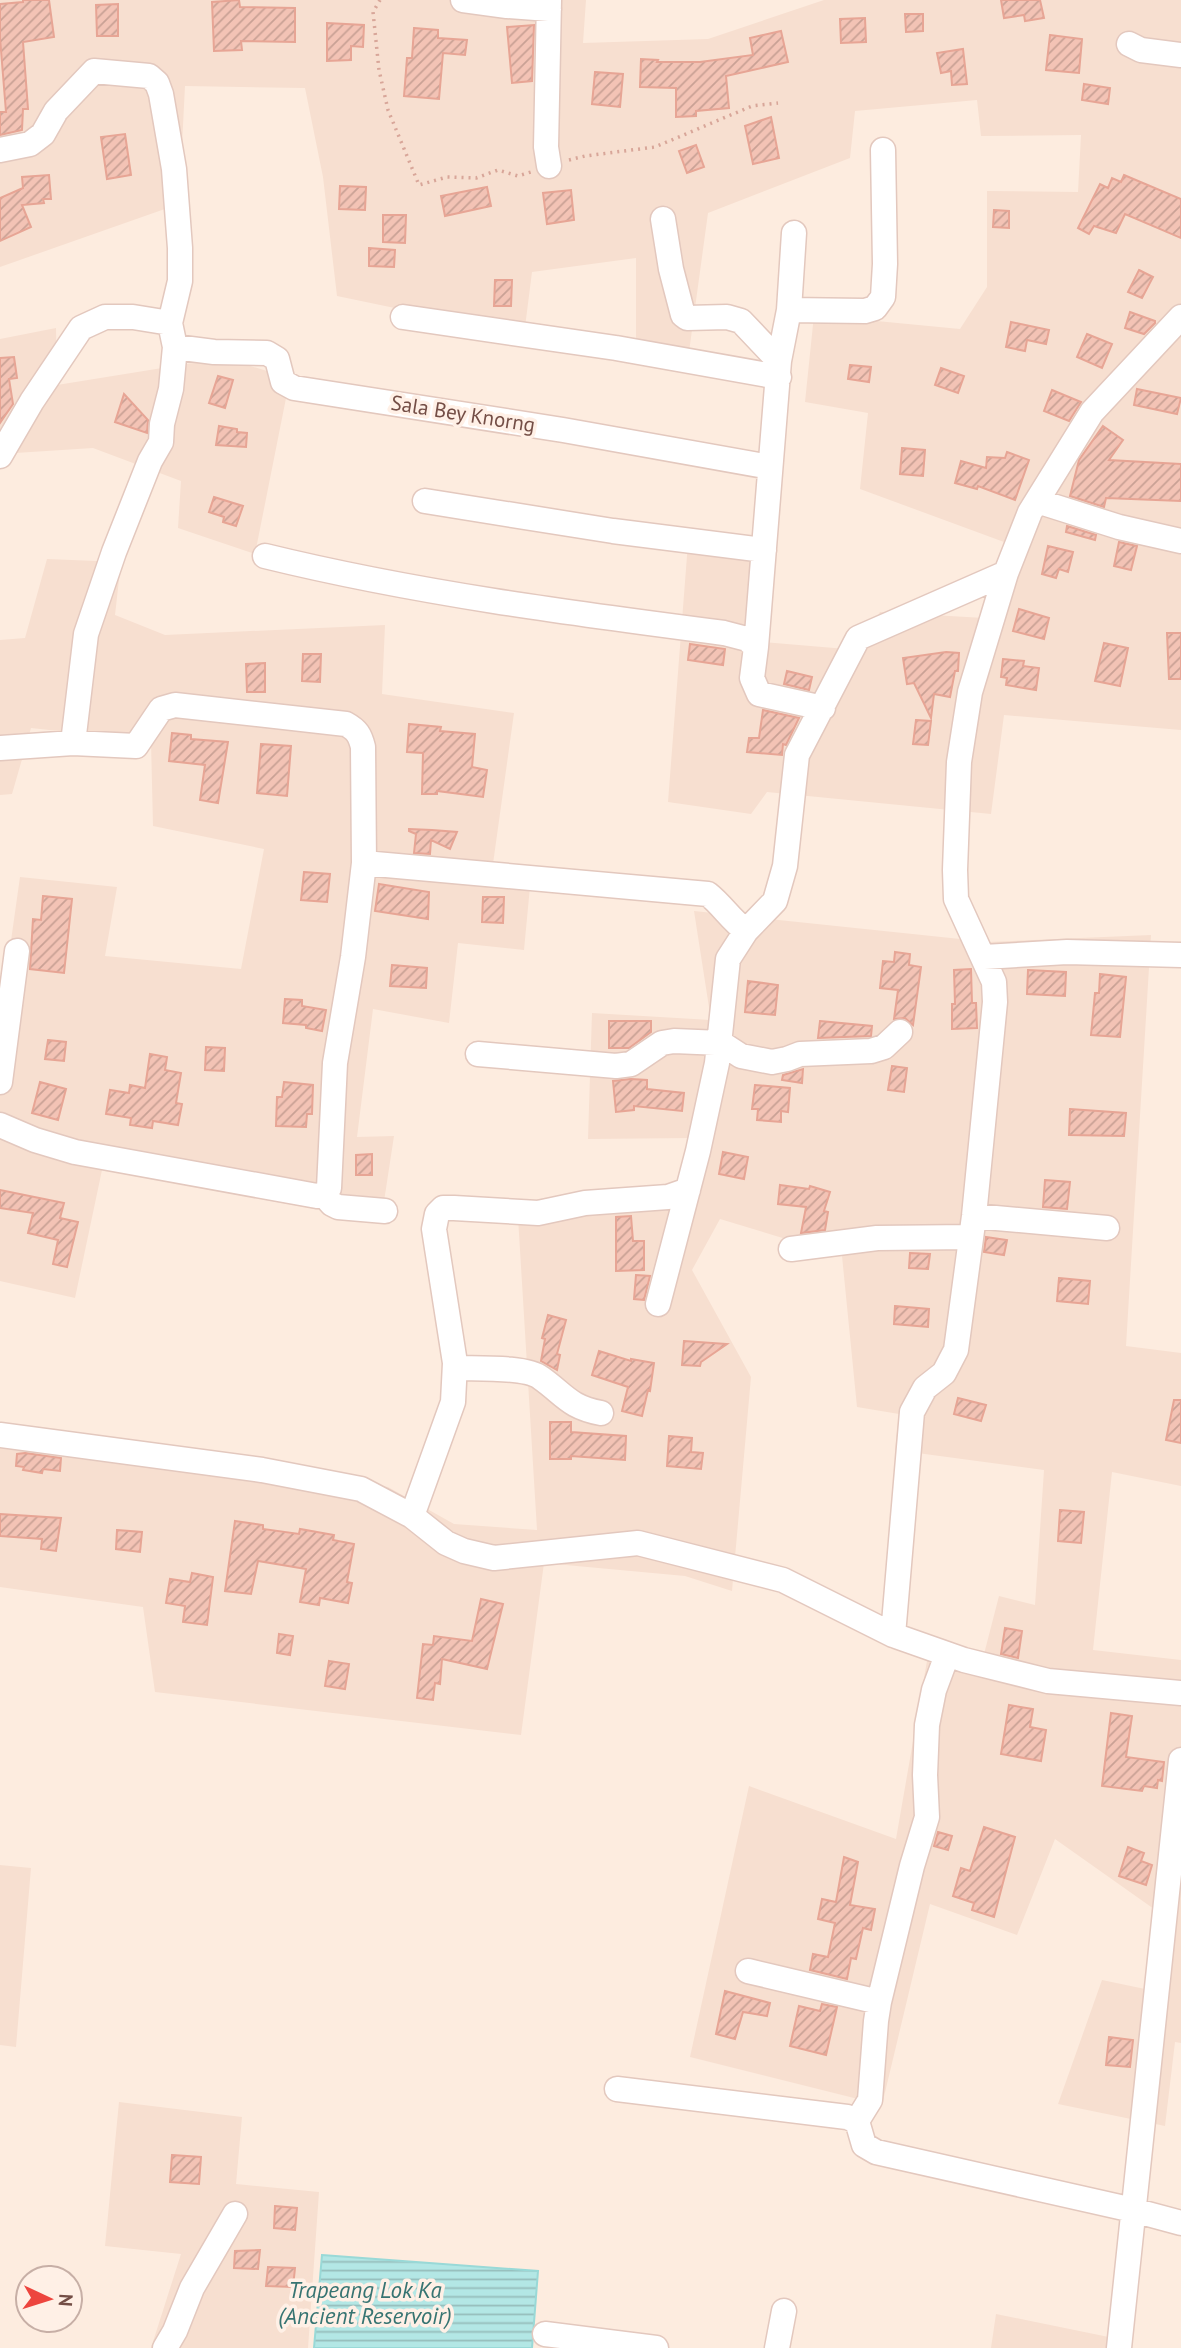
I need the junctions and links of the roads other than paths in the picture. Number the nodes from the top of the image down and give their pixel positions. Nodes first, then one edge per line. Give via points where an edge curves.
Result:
1 (463, 0) edge
2 (549, 4) edge
3 (1129, 44) dead end
4 (1181, 55) edge
5 (0, 150) edge
6 (883, 150) dead end
7 (549, 166) dead end
8 (663, 219) dead end
9 (794, 233) dead end
10 (789, 310) junction
11 (403, 317) dead end
12 (1181, 317) edge
13 (173, 335) junction
14 (779, 369) junction
15 (0, 456) edge
16 (770, 467) junction
17 (425, 501) dead end
18 (1037, 501) junction
19 (1181, 541) edge
20 (764, 550) junction
21 (265, 556) dead end
22 (1006, 573) junction
23 (756, 648) junction
24 (823, 708) junction
25 (73, 743) junction
26 (0, 748) edge
27 (364, 863) junction
28 (746, 931) junction
29 (17, 951) dead end
30 (1181, 956) edge
31 (984, 957) junction
32 (900, 1032) dead end
33 (721, 1043) junction
34 (478, 1054) dead end
35 (0, 1082) edge
36 (0, 1125) edge
37 (688, 1191) junction
38 (324, 1195) junction
39 (385, 1211) dead end
40 (972, 1226) junction
41 (1107, 1228) dead end
42 (791, 1249) dead end
43 (658, 1304) dead end
44 (455, 1368) junction
45 (601, 1413) dead end
46 (0, 1435) edge
47 (412, 1516) junction
48 (893, 1635) junction
49 (947, 1655) junction
50 (1181, 1693) edge
51 (1181, 1760) edge
52 (1172, 1928) edge
53 (748, 1971) dead end
54 (879, 2002) junction
55 (617, 2089) dead end
56 (857, 2121) junction
57 (1133, 2210) junction
58 (235, 2214) dead end
59 (1181, 2223) edge
60 (784, 2312) dead end
61 (545, 2334) dead end
62 (165, 2348) edge
63 (656, 2348) edge
64 (777, 2348) edge
65 (1119, 2348) edge

1 - 2 street via 507,6
2 - 7 street
3 - 4 street
5 - 13 street via 30,145 94,71 149,76 157,83 174,169 180,248
6 - 10 street via 881,302 865,311
8 - 14 street via 683,315 741,321
9 - 10 street
10 - 14 street
11 - 14 street
12 - 18 street via 1092,412
13 - 15 street, Sala Bey Knorng via 133,317 105,317 81,328
13 - 16 street, Sala Bey Knorng via 214,352 267,353 277,359 283,382 294,388
13 - 25 street via 171,389 161,442 114,552 86,634
14 - 16 street
16 - 20 street
17 - 20 street
18 - 19 street
18 - 22 street
20 - 23 street
21 - 23 street via 510,604 724,633 747,639
22 - 24 street via 858,638
22 - 31 street via 970,692 959,762 956,899
23 - 24 street via 751,678 759,694
24 - 28 street via 797,755 785,866 775,901
25 - 26 street
25 - 27 street via 136,746 161,709 176,705 346,724 355,728 363,747
27 - 28 street via 708,894
27 - 38 street via 335,1063 329,1188
28 - 33 street via 728,959
29 - 35 street
30 - 31 street via 1067,952
31 - 40 street via 994,982 995,1002
32 - 33 street via 884,1047 871,1051 800,1054 772,1062 741,1056
33 - 34 street via 662,1043 631,1064 616,1066
33 - 37 street
36 - 38 street via 75,1152
37 - 43 street
37 - 44 street via 538,1213 443,1208 434,1229
38 - 39 street via 338,1207
40 - 41 street
40 - 42 street
40 - 48 street via 956,1350 944,1373 925,1388 912,1412
44 - 45 street via 527,1372 541,1377 563,1398
44 - 47 street via 453,1402
46 - 47 street via 262,1470 361,1489
47 - 48 street via 446,1543 494,1558 638,1543 783,1580
48 - 49 street
49 - 50 street via 1048,1681
49 - 54 street via 927,1725 927,1817
51 - 52 street
52 - 57 street
53 - 54 street
54 - 56 street via 870,2099
55 - 56 street
56 - 57 street via 864,2145 876,2152
57 - 59 street
57 - 65 street
58 - 62 street via 192,2288
60 - 64 street
61 - 63 street

